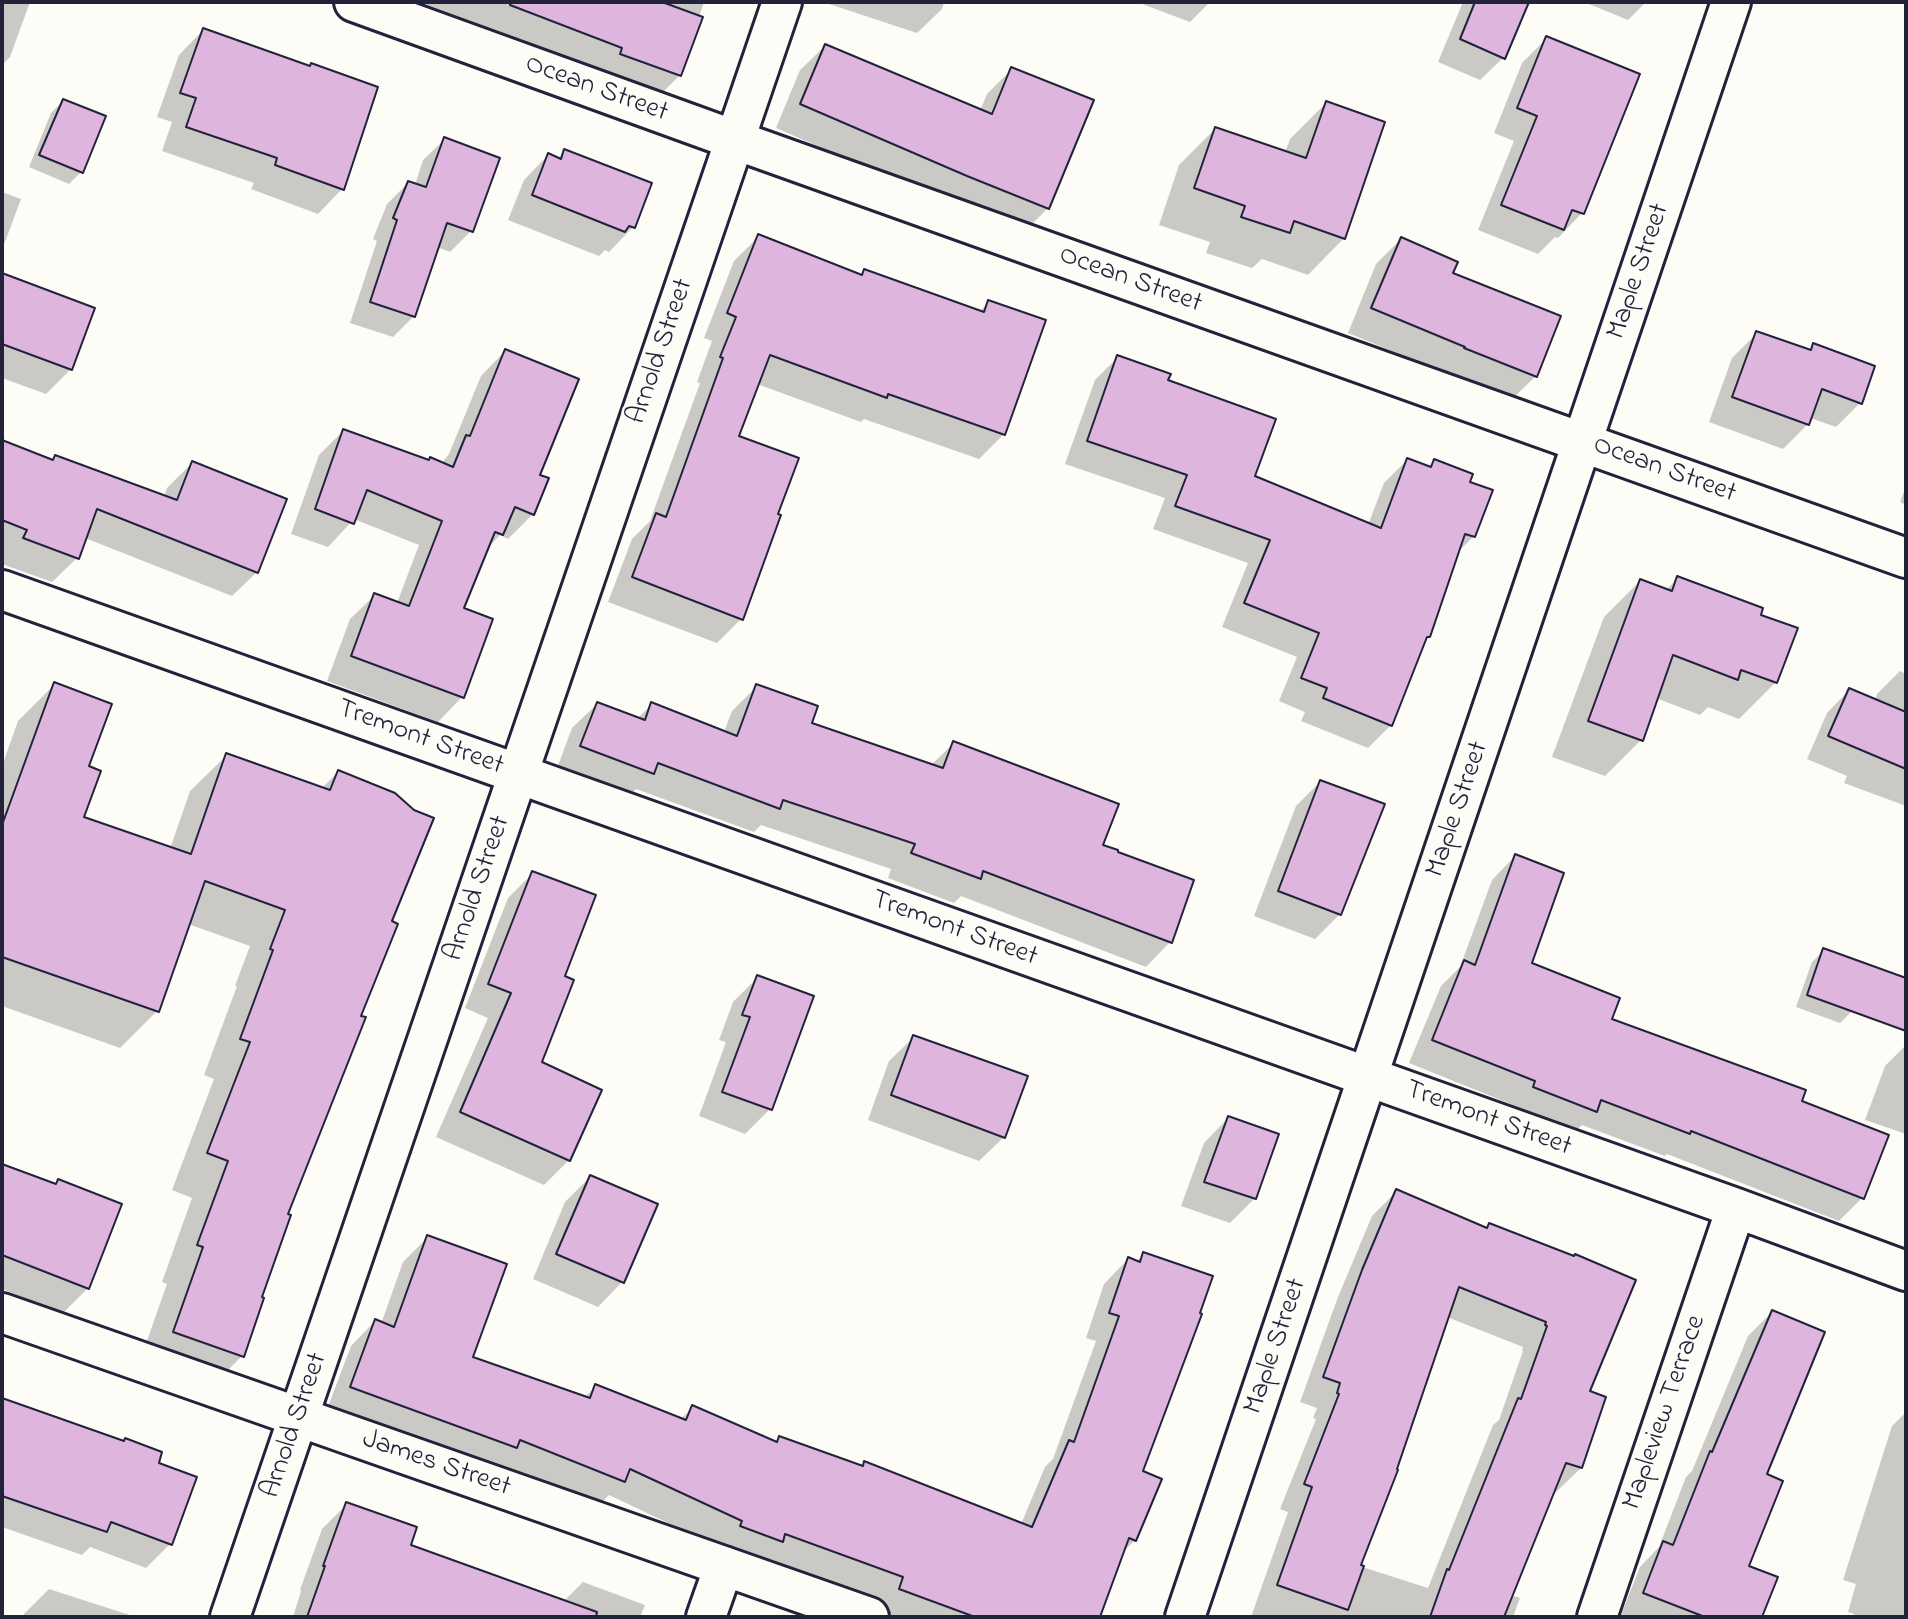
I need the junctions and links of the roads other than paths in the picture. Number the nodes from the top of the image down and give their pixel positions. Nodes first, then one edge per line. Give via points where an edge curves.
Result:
1 (354, 2) edge
2 (782, 2) edge
3 (1731, 2) edge
4 (735, 140) junction
5 (1583, 442) junction
6 (1906, 558) edge
7 (2, 590) edge
8 (518, 774) junction
9 (1369, 1077) junction
10 (1736, 1208) junction
11 (1906, 1271) edge
12 (2, 1313) edge
13 (298, 1417) junction
14 (724, 1566) junction
15 (230, 1617) edge
16 (706, 1617) edge
17 (869, 1617) edge
18 (1185, 1617) edge
19 (1597, 1617) edge

1 - 4 street, Ocean Street
2 - 4 street, Arnold Street
3 - 5 street, Maple Street
4 - 5 street, Ocean Street
4 - 8 street, Arnold Street
5 - 6 street, Ocean Street
5 - 9 street, Maple Street
7 - 8 street, Tremont Street
8 - 9 street, Tremont Street
8 - 13 street, Arnold Street
9 - 10 street, Tremont Street
9 - 18 street, Maple Street
10 - 11 street, Tremont Street
10 - 19 street, Mapleview Terrace
12 - 13 street, James Street
13 - 14 street, James Street
13 - 15 street, Arnold Street
14 - 16 street
14 - 17 street, James Street

